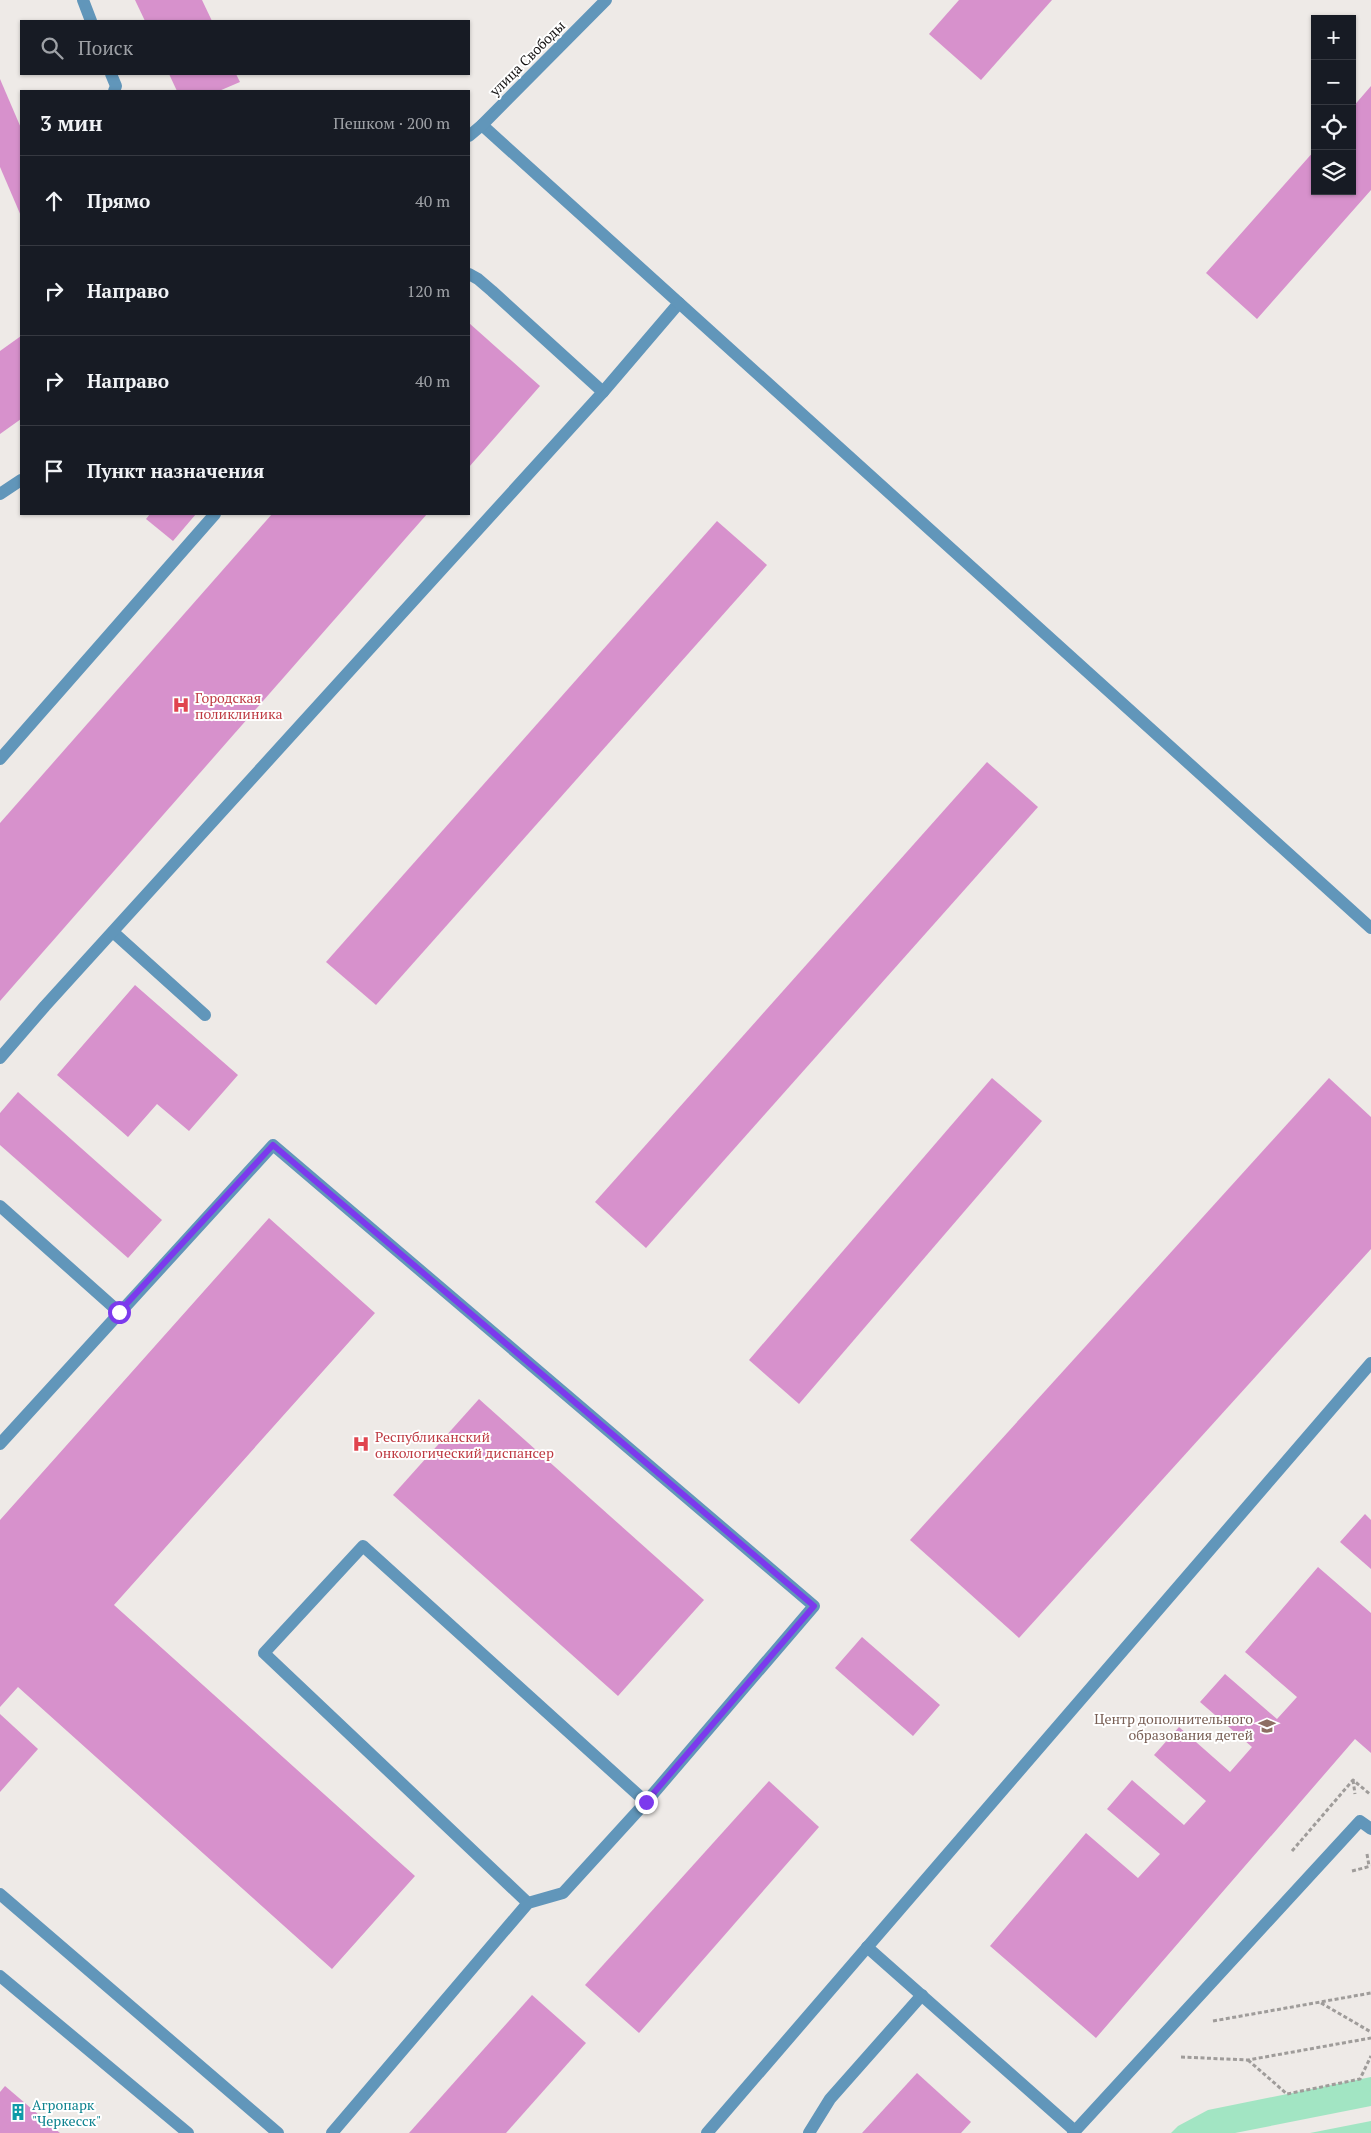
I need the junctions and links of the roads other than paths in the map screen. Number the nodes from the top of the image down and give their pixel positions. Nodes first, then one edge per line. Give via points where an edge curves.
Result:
1 (83, 0) edge
2 (606, 0) edge
3 (91, 20) edge
4 (111, 75) edge
5 (114, 90) edge
6 (482, 125) junction
7 (470, 135) edge
8 (470, 275) edge
9 (679, 303) junction
10 (603, 392) junction
11 (20, 481) edge
12 (0, 494) edge
13 (214, 515) edge
14 (0, 759) edge
15 (1371, 928) edge
16 (113, 932) junction
17 (204, 1015) dead end
18 (0, 1058) edge
19 (0, 1206) edge
20 (119, 1312) junction
21 (1371, 1363) edge
22 (0, 1444) edge
23 (646, 1802) junction
24 (1371, 1829) edge
25 (0, 1894) edge
26 (528, 1904) junction
27 (867, 1947) junction
28 (0, 1976) edge
29 (922, 1995) junction
30 (1074, 2132) edge
31 (188, 2133) edge
32 (278, 2133) edge
33 (332, 2133) edge
34 (707, 2133) edge
35 (809, 2133) edge

1 - 3 street
2 - 6 street, улица Свободы
4 - 5 street
6 - 7 street, улица Свободы
6 - 9 street
8 - 10 street
9 - 10 street
9 - 15 street
10 - 16 street
11 - 12 street
13 - 14 street
16 - 17 street
16 - 18 street
19 - 20 street
20 - 22 street
20 - 23 street via 273,1145 814,1606
21 - 27 street
23 - 26 street via 563,1893
23 - 26 street via 363,1546 264,1653
24 - 30 street via 1360,1821
25 - 32 street
26 - 33 street
27 - 29 street
27 - 34 street
28 - 31 street
29 - 30 street
29 - 35 street via 830,2099

